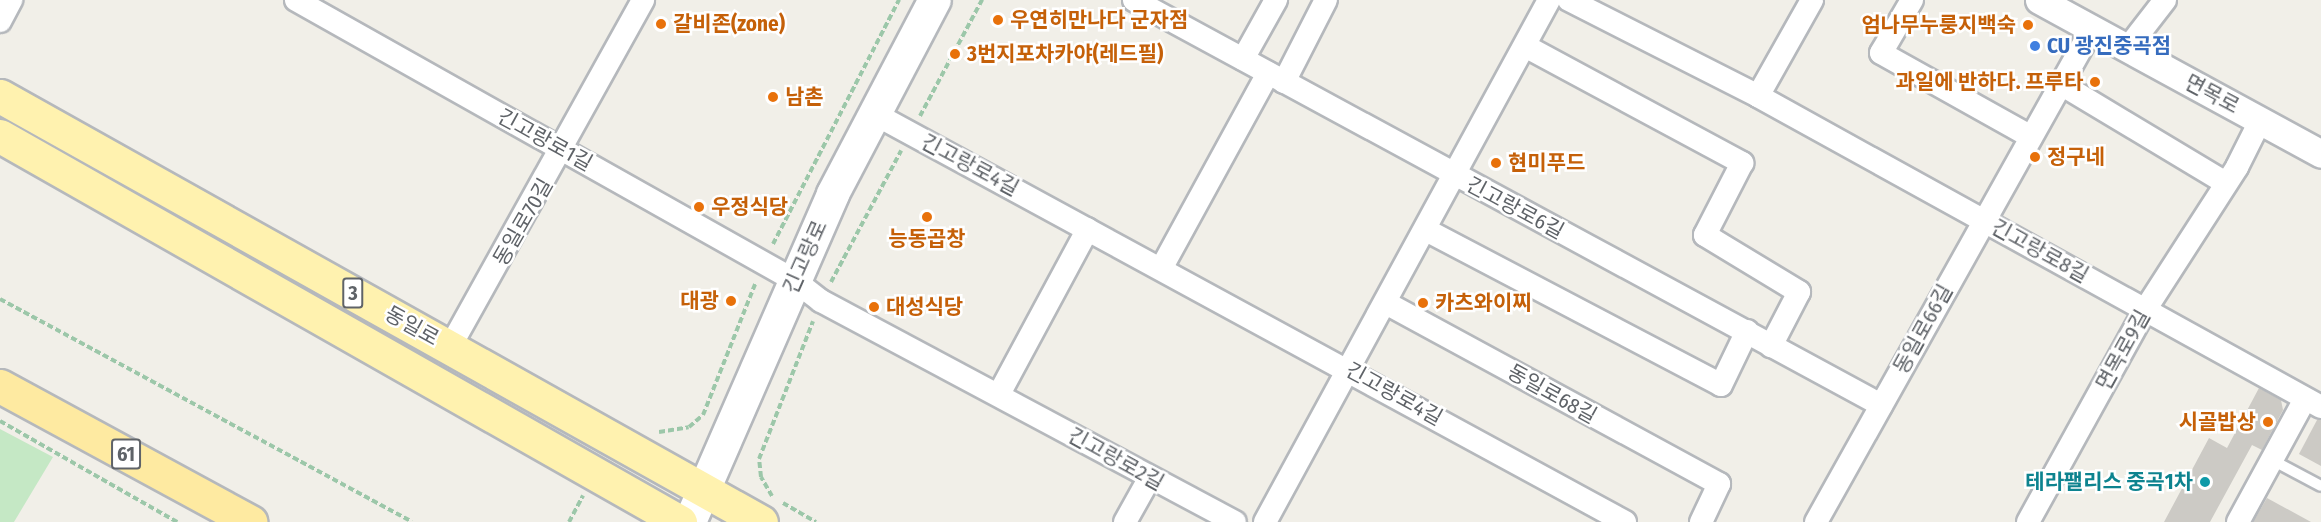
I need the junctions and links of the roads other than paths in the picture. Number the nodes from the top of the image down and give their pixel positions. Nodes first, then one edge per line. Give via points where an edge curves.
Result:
1 (11, 0) edge
2 (296, 0) edge
3 (643, 0) edge
4 (935, 0) edge
5 (1134, 0) edge
6 (1276, 0) edge
7 (1326, 0) edge
8 (1548, 0) edge
9 (1569, 0) edge
10 (1812, 0) edge
11 (1912, 0) edge
12 (2040, 0) edge
13 (2165, 0) edge
14 (0, 21) edge
15 (2091, 29) junction
16 (1525, 46) junction
17 (2127, 49) junction
18 (1243, 59) junction
19 (1276, 78) junction
20 (2061, 84) junction
21 (0, 96) edge
22 (1758, 96) junction
23 (873, 113) junction
24 (2260, 121) junction
25 (0, 136) edge
26 (2031, 136) junction
27 (563, 151) junction
28 (2321, 154) edge
29 (1455, 176) junction
30 (2226, 183) junction
31 (1984, 221) junction
32 (1088, 229) junction
33 (1426, 230) junction
34 (1162, 267) junction
35 (794, 280) junction
36 (1386, 303) junction
37 (2145, 309) junction
38 (1747, 331) junction
39 (1771, 346) junction
40 (450, 347) junction
41 (1349, 369) junction
42 (0, 386) edge
43 (999, 394) junction
44 (2313, 403) edge
45 (1881, 405) junction
46 (2272, 460) junction
47 (1149, 479) junction
48 (2321, 486) edge
49 (705, 491) junction
50 (248, 519) edge
51 (680, 522) edge
52 (690, 522) edge
53 (761, 522) edge
54 (1125, 522) edge
55 (1235, 522) edge
56 (1265, 522) edge
57 (1625, 522) edge
58 (1701, 522) edge
59 (1815, 522) edge
60 (2028, 522) edge
61 (2238, 522) edge

1 - 14 street
2 - 27 street, 긴고랑로1길
3 - 27 street, 동일로70길
4 - 23 main road, 긴고랑로
5 - 18 street, 긴고랑로6길
6 - 18 street
7 - 19 street
8 - 16 street
9 - 22 street, 긴고랑로8길
10 - 22 street
11 - 26 street via 1881,53
12 - 15 street, 면목로
13 - 17 street
15 - 17 street, 면목로
15 - 20 street, 동일로66길
16 - 29 street
16 - 39 street via 1742,163 1705,235 1799,292
17 - 24 street, 면목로
18 - 19 street, 긴고랑로6길
19 - 29 street, 긴고랑로6길
19 - 34 street
20 - 26 street, 동일로66길
20 - 30 street
21 - 40 main road, 동일로 / 3
22 - 31 street, 긴고랑로8길
23 - 32 street, 긴고랑로4길
23 - 35 main road, 긴고랑로
24 - 28 street, 면목로
24 - 30 street, 면목로9길
25 - 51 main road, 동일로 / 3
26 - 31 street, 동일로66길
27 - 35 street, 긴고랑로1길
27 - 40 street, 동일로70길
29 - 33 street
29 - 38 street, 긴고랑로6길
30 - 37 street, 면목로9길
31 - 37 street, 긴고랑로8길
31 - 45 street, 동일로66길
32 - 34 street, 긴고랑로4길
32 - 43 street
33 - 36 street
33 - 38 street via 1721,385
34 - 41 street, 긴고랑로4길
35 - 43 street, 긴고랑로2길 via 821,301
35 - 49 main road, 긴고랑로
36 - 41 street
36 - 58 street, 동일로68길 via 1719,484
37 - 44 street, 긴고랑로8길
37 - 60 street, 면목로9길
38 - 39 street, 긴고랑로6길
39 - 45 street, 긴고랑로6길
40 - 49 main road, 동일로 / 3
41 - 56 street
41 - 57 street, 긴고랑로4길
42 - 50 highway, 61
43 - 47 street, 긴고랑로2길
44 - 46 street
45 - 59 street, 동일로66길
46 - 48 lane
46 - 61 street
47 - 54 street
47 - 55 street, 긴고랑로2길
49 - 52 main road, 긴고랑로
49 - 53 main road, 동일로 / 3

